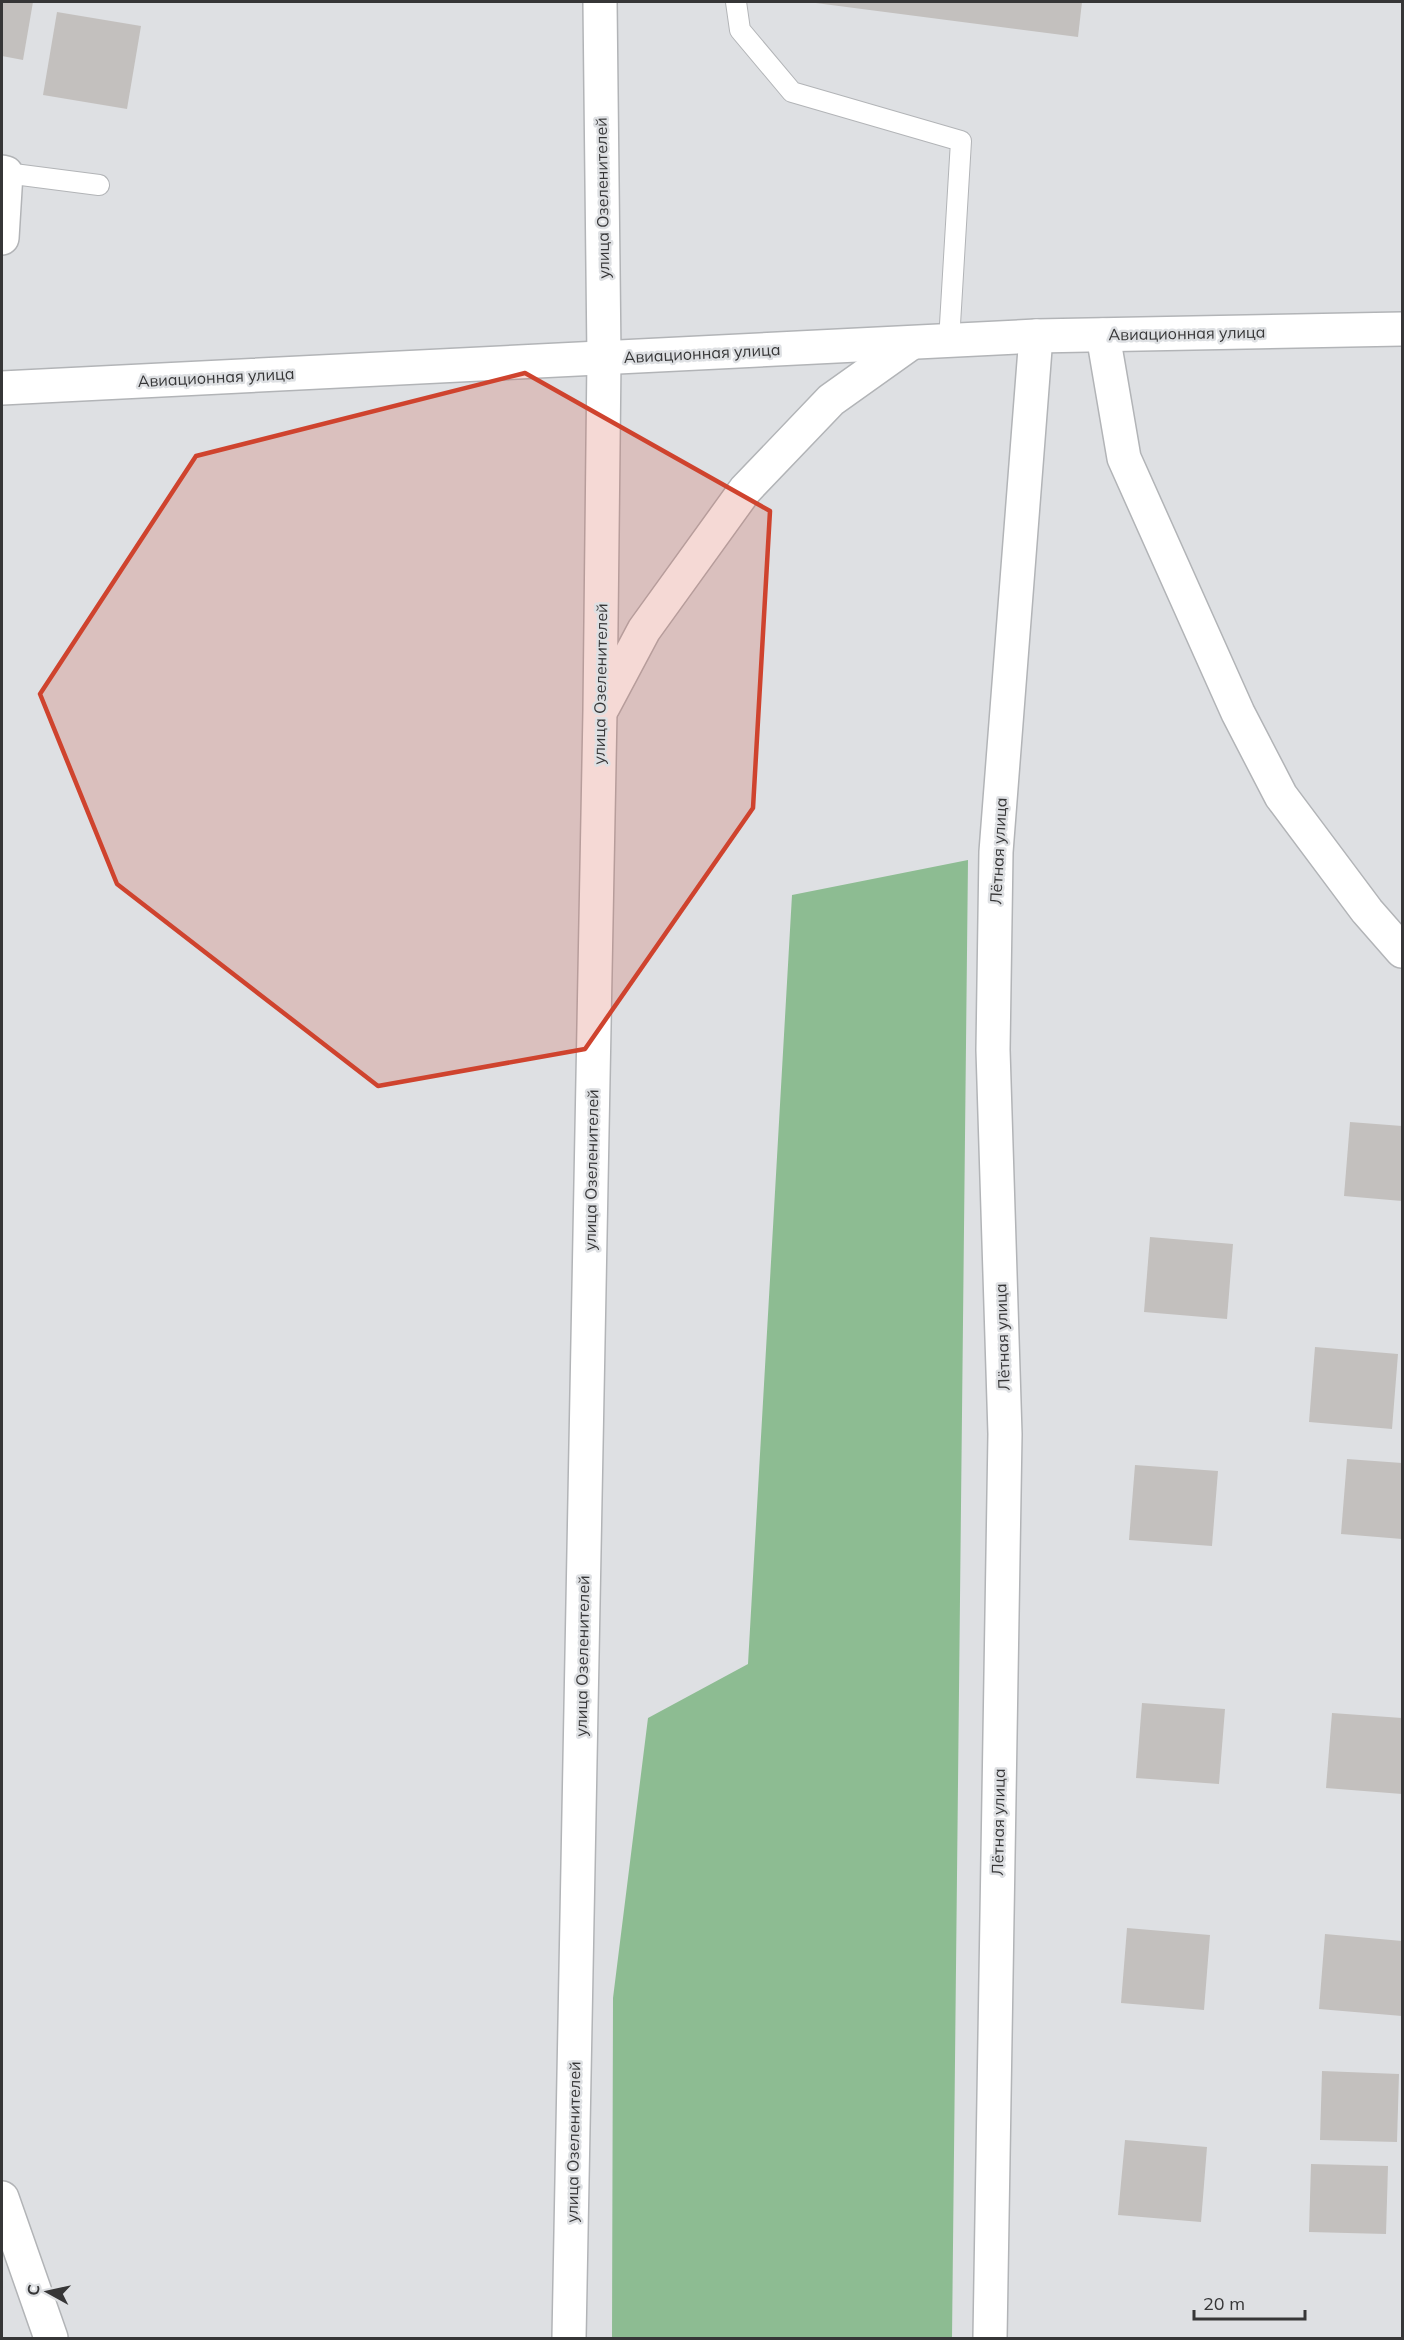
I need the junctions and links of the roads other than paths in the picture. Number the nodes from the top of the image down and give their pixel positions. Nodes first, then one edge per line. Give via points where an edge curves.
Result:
1 (600, 2) edge
2 (736, 2) edge
3 (4, 172) edge
4 (99, 185) dead end
5 (2, 238) edge
6 (1402, 329) edge
7 (1103, 334) junction
8 (1036, 336) junction
9 (950, 341) junction
10 (911, 343) junction
11 (604, 358) junction
12 (2, 387) edge
13 (600, 711) junction
14 (1402, 951) edge
15 (2, 2198) edge
16 (51, 2338) edge
17 (569, 2338) edge
18 (990, 2338) edge

1 - 11 main road, улица Озеленителей
2 - 9 lane via 740,30 792,92 961,141
3 - 4 lane
3 - 5 main road
6 - 7 main road, Авиационная улица
7 - 8 main road, Авиационная улица
7 - 14 main road via 1124,458 1238,713 1281,796
8 - 9 main road, Авиационная улица
8 - 18 main road, Лётная улица via 996,852 993,1050 1005,1434
9 - 10 main road, Авиационная улица
10 - 11 main road, Авиационная улица
10 - 13 main road via 831,400 745,490 644,630
11 - 12 main road, Авиационная улица
11 - 13 main road, улица Озеленителей
13 - 17 main road, улица Озеленителей
15 - 16 main road

